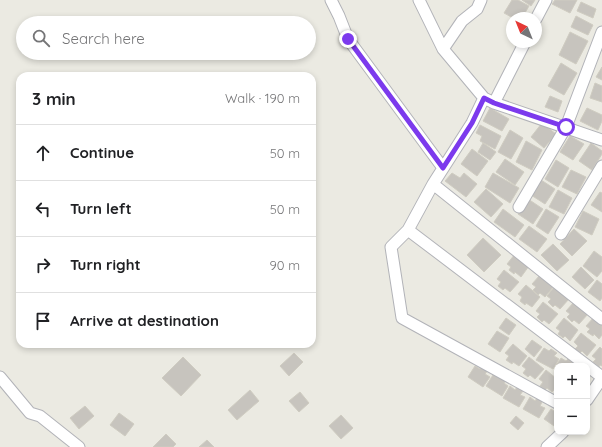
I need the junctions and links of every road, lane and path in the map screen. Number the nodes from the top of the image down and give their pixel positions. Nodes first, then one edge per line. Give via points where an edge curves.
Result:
1 (330, 0) edge
2 (419, 0) edge
3 (481, 0) edge
4 (546, 0) edge
5 (540, 12) edge
6 (602, 32) edge
7 (521, 48) edge
8 (442, 49) junction
9 (489, 100) junction
10 (566, 127) junction
11 (602, 140) edge
12 (602, 166) edge
13 (443, 168) junction
14 (432, 184) junction
15 (519, 207) dead end
16 (408, 230) junction
17 (561, 234) dead end
18 (602, 319) edge
19 (0, 377) edge
20 (602, 378) edge
21 (588, 399) edge
22 (554, 401) edge
23 (560, 435) edge
24 (79, 447) edge
25 (547, 447) edge

1 - 13 street via 348,39
2 - 8 street
3 - 8 street via 477,9 462,21
4 - 5 street
6 - 10 street
7 - 9 street
8 - 9 street
9 - 10 street
9 - 13 street
10 - 11 street
10 - 15 street
12 - 17 street
13 - 14 street
14 - 16 street
14 - 18 street
16 - 20 street
16 - 22 street via 391,247 402,318
19 - 24 street via 30,413 40,416
20 - 21 street
23 - 25 street

